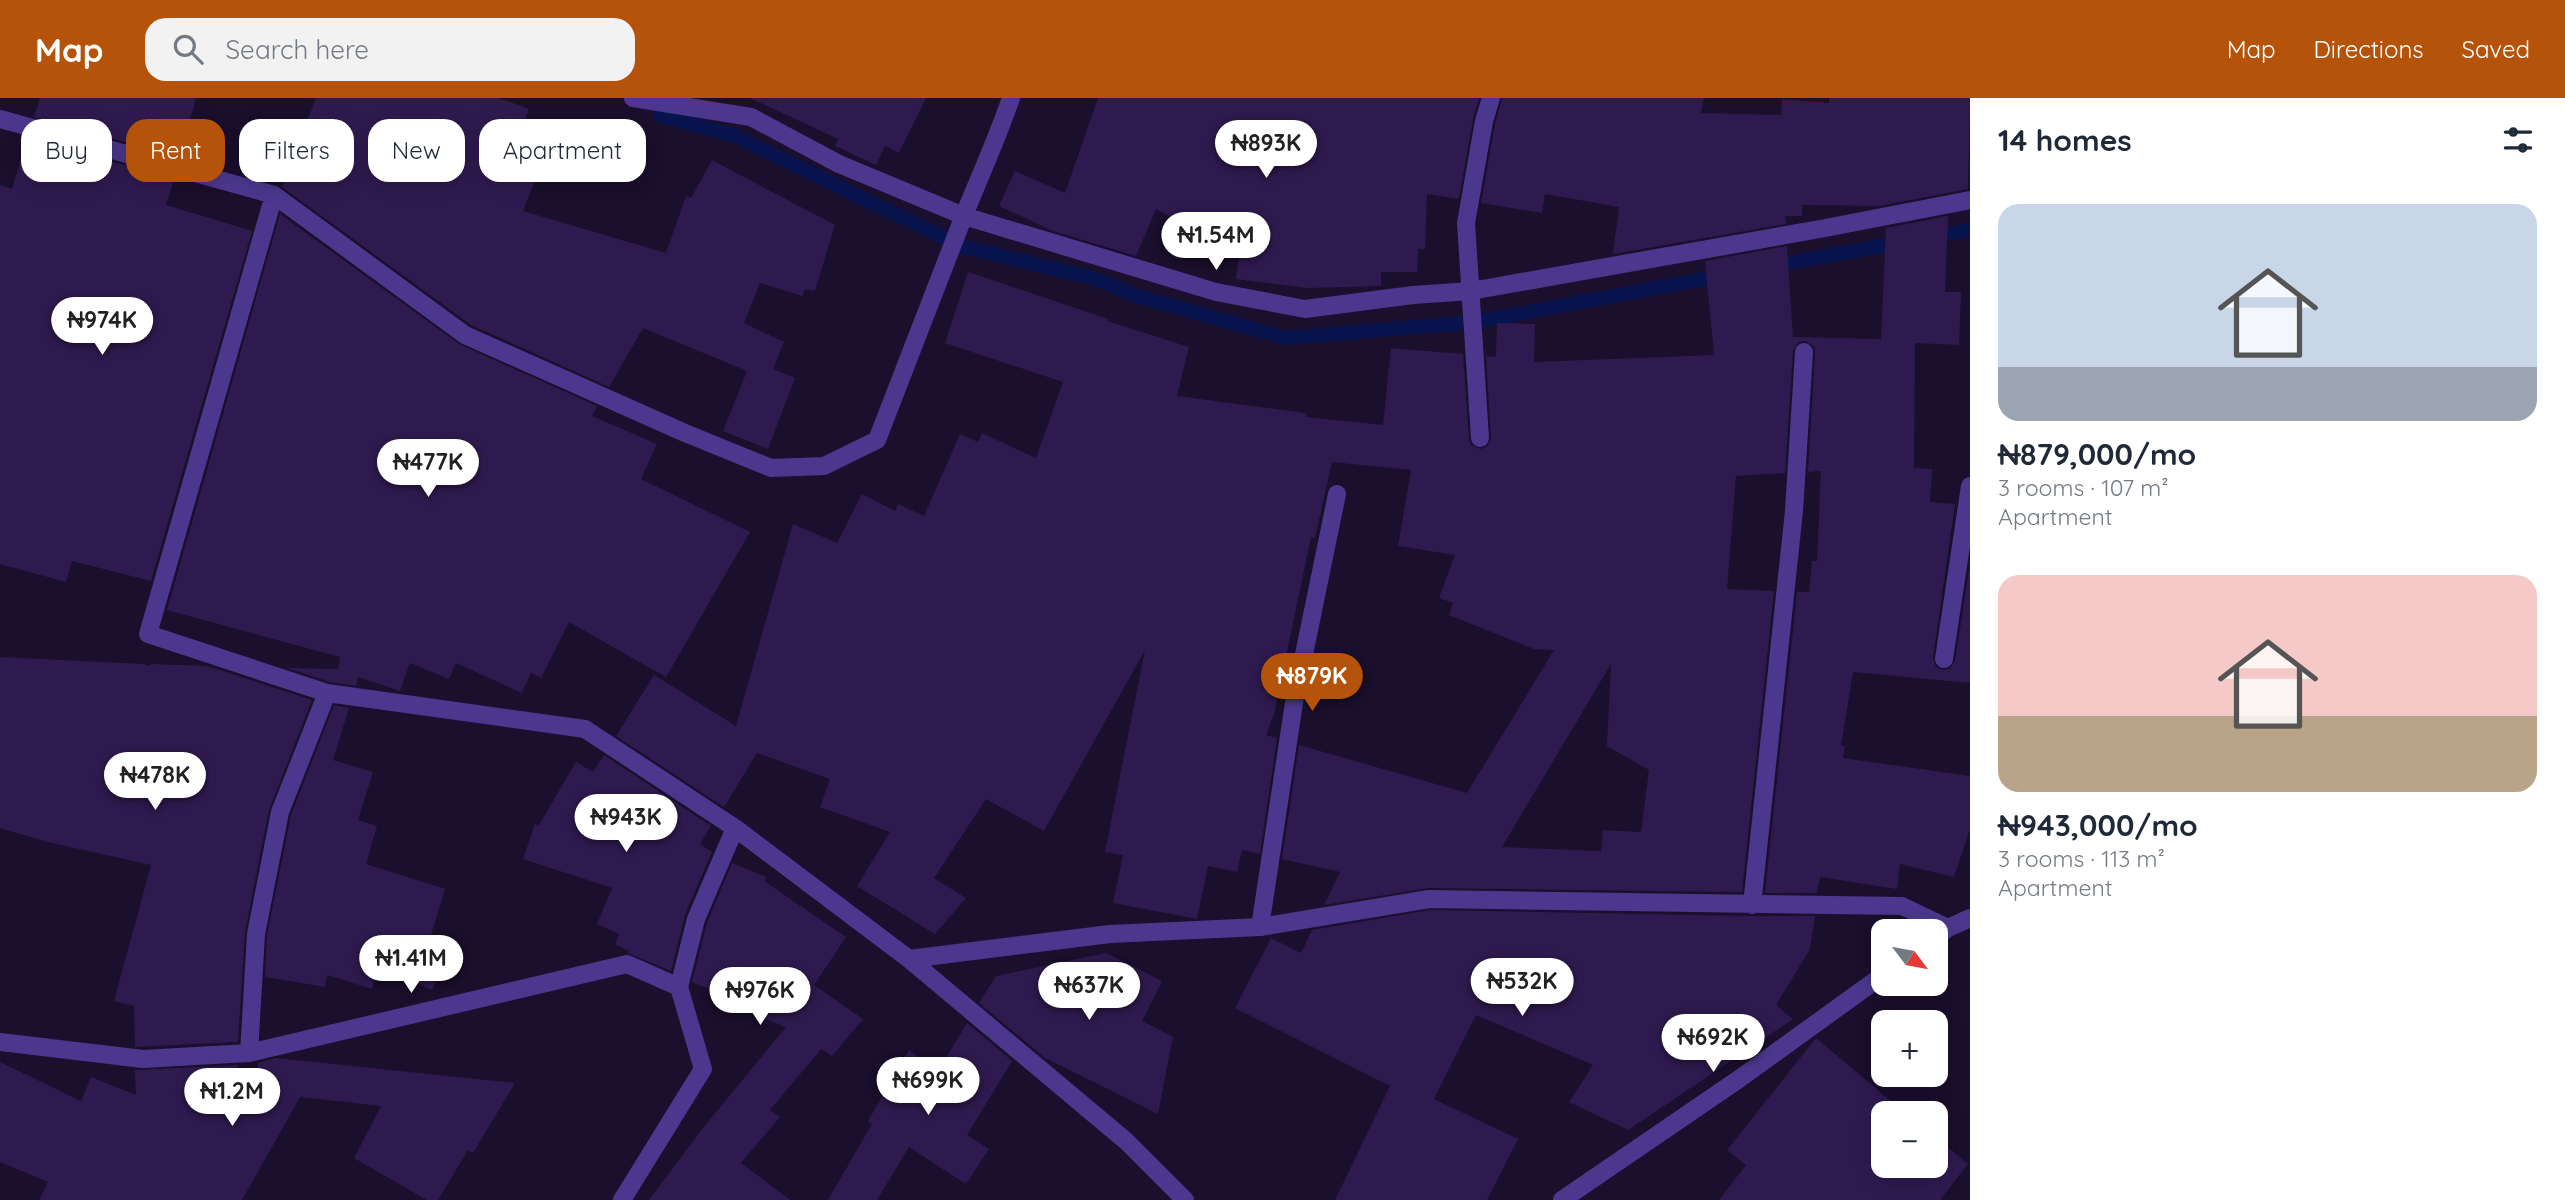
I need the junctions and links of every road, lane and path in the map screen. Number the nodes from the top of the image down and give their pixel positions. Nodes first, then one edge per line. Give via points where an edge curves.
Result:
1 (633, 98) edge
2 (1011, 98) edge
3 (1491, 98) edge
4 (0, 119) edge
5 (274, 195) junction
6 (1970, 200) edge
7 (964, 216) junction
8 (1471, 291) junction
9 (1804, 352) dead end
10 (1480, 439) dead end
11 (1970, 486) edge
12 (1337, 494) dead end
13 (1944, 659) dead end
14 (327, 692) junction
15 (735, 828) junction
16 (1752, 905) junction
17 (1970, 918) edge
18 (1921, 919) edge
19 (1260, 927) junction
20 (1948, 930) edge
21 (909, 960) junction
22 (1871, 984) edge
23 (679, 987) junction
24 (0, 1042) edge
25 (249, 1053) junction
26 (622, 1200) edge
27 (1185, 1200) edge
28 (1562, 1200) edge

1 - 7 street via 751,117 839,164
2 - 7 street
3 - 8 street via 1466,223
4 - 5 street
5 - 7 street via 465,335 771,468 824,467 877,440
5 - 14 street via 148,634
6 - 8 street
7 - 8 street via 1216,292 1305,309
8 - 10 street
9 - 16 street via 1794,511
11 - 13 street
12 - 19 street via 1294,703
14 - 15 street via 585,729
14 - 25 street via 280,812 256,934
15 - 21 street
15 - 23 street via 696,919
16 - 18 street via 1902,906
16 - 19 street via 1429,899
17 - 20 street
19 - 21 street via 1110,934
21 - 27 street via 1126,1141
22 - 28 street
23 - 25 street via 627,964
23 - 26 street via 703,1069
24 - 25 street via 143,1059

